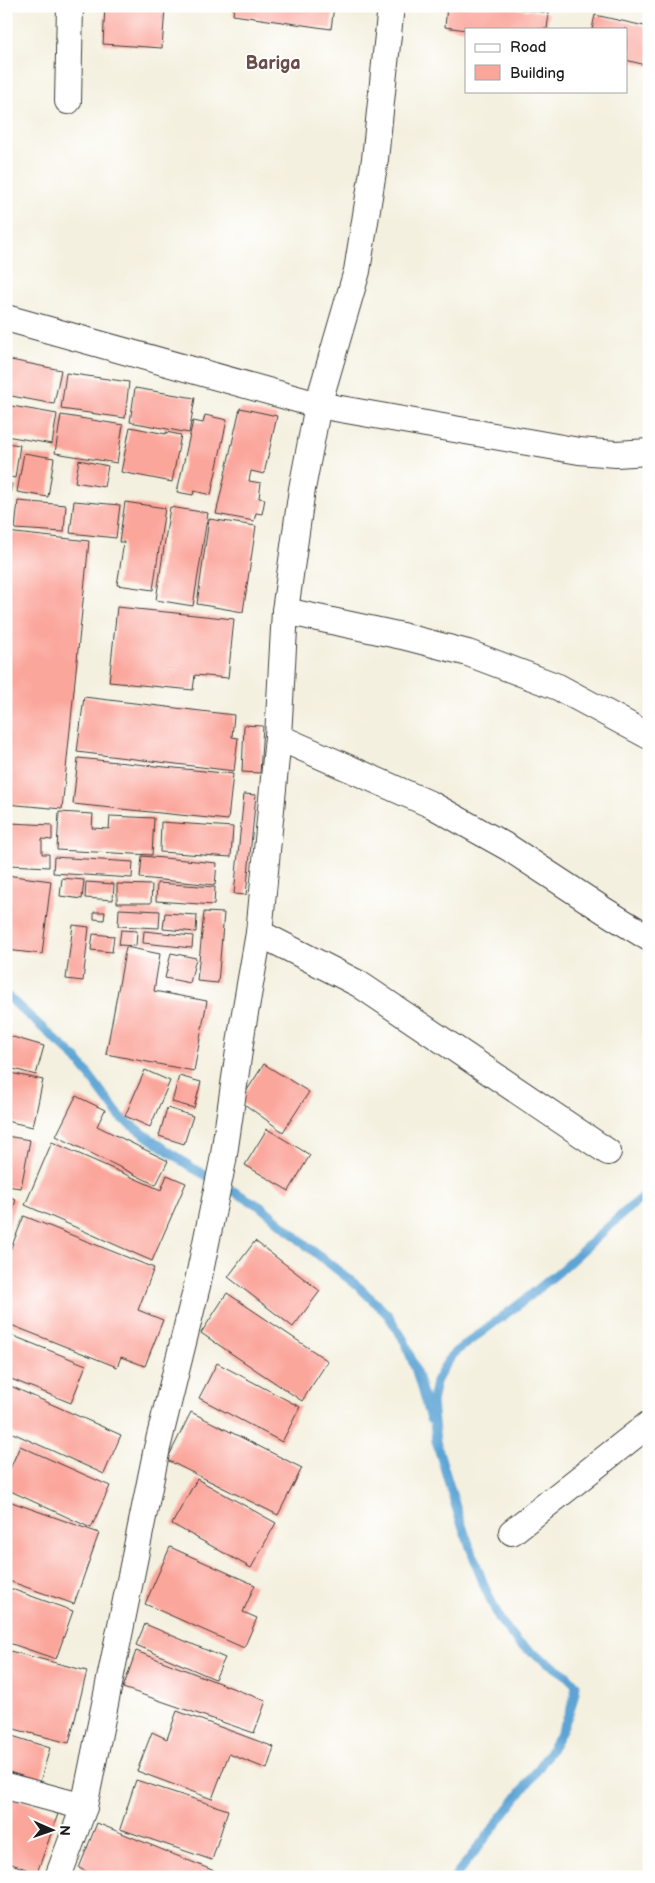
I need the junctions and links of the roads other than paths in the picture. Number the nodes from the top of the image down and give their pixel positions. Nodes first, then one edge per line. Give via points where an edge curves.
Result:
1 (391, 6) edge
2 (70, 7) edge
3 (68, 101) dead end
4 (6, 318) edge
5 (318, 406) junction
6 (649, 452) edge
7 (285, 611) junction
8 (278, 736) junction
9 (649, 736) edge
10 (259, 933) junction
11 (649, 938) edge
12 (608, 1152) dead end
13 (649, 1424) edge
14 (512, 1532) dead end
15 (6, 1786) edge
16 (84, 1807) junction
17 (58, 1877) edge

1 - 5 street via 375,159 357,271
2 - 3 street
4 - 5 street
5 - 6 street via 579,451
5 - 7 street via 302,489
7 - 8 street
7 - 9 street via 468,652 558,687
8 - 10 street
8 - 11 street via 432,805 509,848
10 - 12 street via 359,984
10 - 16 street via 223,1161 158,1448
13 - 14 street
15 - 16 street
16 - 17 street

